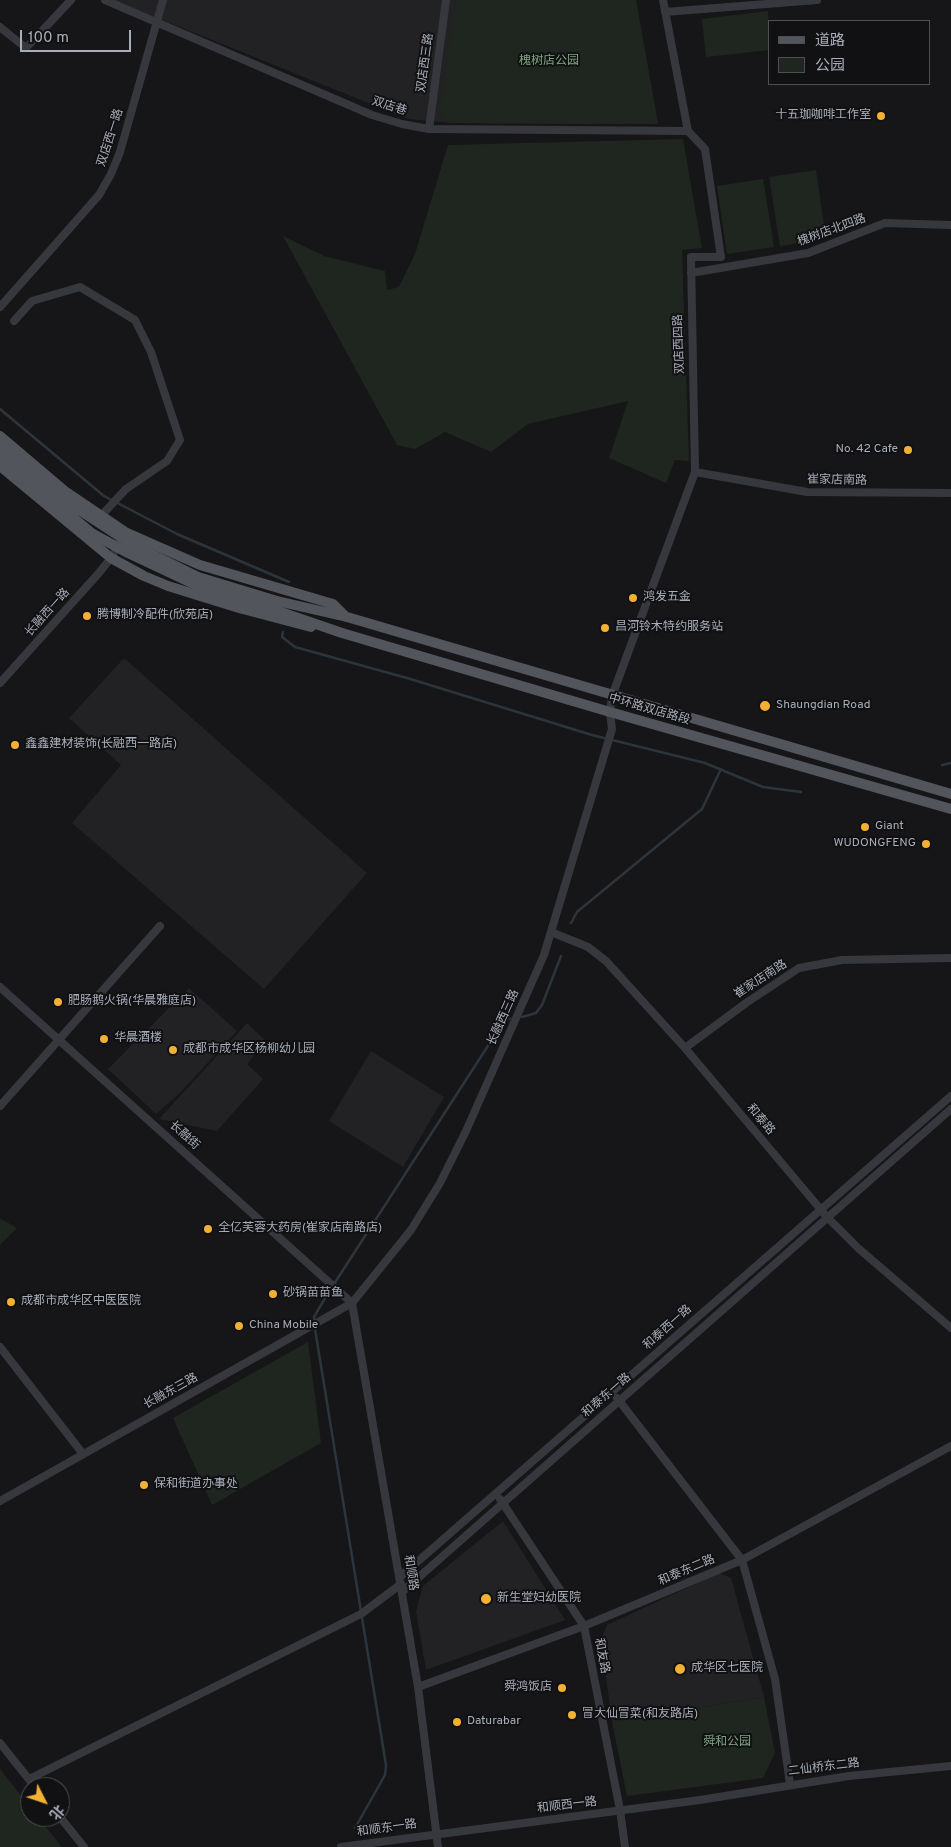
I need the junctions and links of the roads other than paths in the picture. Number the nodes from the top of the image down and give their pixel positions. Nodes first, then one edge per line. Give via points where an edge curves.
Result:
1 (71, 0) edge
2 (105, 0) edge
3 (163, 0) edge
4 (446, 0) edge
5 (663, 0) edge
6 (817, 0) edge
7 (666, 12) junction
8 (156, 21) junction
9 (0, 27) edge
10 (429, 129) junction
11 (688, 131) junction
12 (951, 225) edge
13 (690, 273) junction
14 (0, 307) edge
15 (14, 321) dead end
16 (0, 436) edge
17 (0, 445) edge
18 (0, 457) edge
19 (0, 466) edge
20 (695, 472) junction
21 (951, 493) edge
22 (100, 517) junction
23 (125, 532) junction
24 (112, 558) junction
25 (276, 605) junction
26 (347, 617) junction
27 (342, 633) junction
28 (0, 683) edge
29 (612, 696) junction
30 (610, 712) junction
31 (951, 794) edge
32 (951, 809) edge
33 (160, 926) dead end
34 (551, 932) junction
35 (951, 958) edge
36 (0, 987) edge
37 (60, 1041) junction
38 (685, 1048) junction
39 (951, 1096) edge
40 (0, 1106) edge
41 (951, 1109) edge
42 (819, 1208) junction
43 (827, 1217) junction
44 (352, 1303) junction
45 (951, 1328) edge
46 (0, 1347) edge
47 (614, 1392) junction
48 (619, 1401) junction
49 (951, 1446) edge
50 (83, 1454) junction
51 (496, 1494) junction
52 (0, 1502) edge
53 (504, 1502) junction
54 (742, 1560) junction
55 (401, 1584) junction
56 (584, 1626) junction
57 (418, 1687) junction
58 (0, 1743) edge
59 (951, 1766) edge
60 (27, 1777) edge
61 (33, 1777) edge
62 (790, 1784) junction
63 (700, 1800) joint
64 (620, 1810) junction
65 (68, 1827) edge
66 (436, 1834) junction
67 (84, 1847) edge
68 (341, 1847) edge
69 (438, 1847) edge
70 (625, 1847) edge

1 - 9 street via 26,48
2 - 8 street, 双店巷
3 - 8 street, 双店西一路
4 - 10 street, 双店西三路
5 - 7 street
6 - 7 street
7 - 11 street
8 - 10 street, 双店巷 via 372,115
8 - 14 street, 双店西一路 via 111,174 94,201
10 - 11 street, 双店巷
11 - 13 street via 705,150 721,257 691,257
12 - 13 street, 槐树店北四路 via 885,223 808,253
13 - 20 street, 双店西四路
15 - 22 street via 32,301 80,287 135,320 151,352 180,440 167,461 114,501
16 - 22 main road
17 - 25 main road, bridge via 61,498 149,554
18 - 25 main road, bridge via 93,534 156,568 196,585
19 - 24 main road
20 - 21 street, 崔家店南路 via 807,492
20 - 29 street, 双店西四路
22 - 23 main road
23 - 24 street, 长融西一路
23 - 26 main road via 200,565 333,604
24 - 27 main road via 168,586 295,624
24 - 28 street, 长融西一路
25 - 26 main road, 中环路双店路段
25 - 27 main road
26 - 29 main road, 中环路双店路段
27 - 30 main road, 中环路双店路段
29 - 30 street, 双店西四路
29 - 31 main road, 中环路双店路段
30 - 32 main road, 中环路双店路段
30 - 34 street, 长融西三路 via 612,729
33 - 37 street
34 - 38 street, 和泰路 via 588,947 606,961
34 - 44 street, 长融西三路 via 544,955 440,1183 411,1230
35 - 38 street, 崔家店南路 via 842,960 799,968
36 - 37 street, 长融街
37 - 40 street
37 - 44 street, 长融街
38 - 42 street, 和泰路
39 - 42 street, 和泰西一路
41 - 43 street
42 - 43 street, 和泰路
42 - 47 street, 和泰西一路
43 - 45 street, 和泰路
43 - 48 street, 和泰东一路
44 - 50 street, 长融东三路
44 - 55 street, 和顺路
46 - 50 street
47 - 48 street
47 - 51 street, 和泰西一路
48 - 53 street, 和泰东一路
48 - 54 street
49 - 54 street, 和泰东二路
50 - 52 street, 长融东三路
51 - 53 street, 和友路
51 - 55 street, 和泰西一路
53 - 55 street, 和泰东一路
53 - 56 street, 和友路
54 - 56 street, 和泰东二路
54 - 62 street via 775,1679
55 - 57 street, 和顺路
55 - 61 street via 361,1614
56 - 57 street, 和泰东二路
56 - 64 street, 和友路
57 - 66 street, 和顺路
58 - 60 street
59 - 62 street, 二仙桥东二路
62 - 63 street, 二仙桥东二路
63 - 64 street, 和顺西一路
64 - 66 street, 和顺西一路
64 - 70 street, 和友路
65 - 67 street
66 - 68 street, 和顺东一路
66 - 69 street, 和顺路

